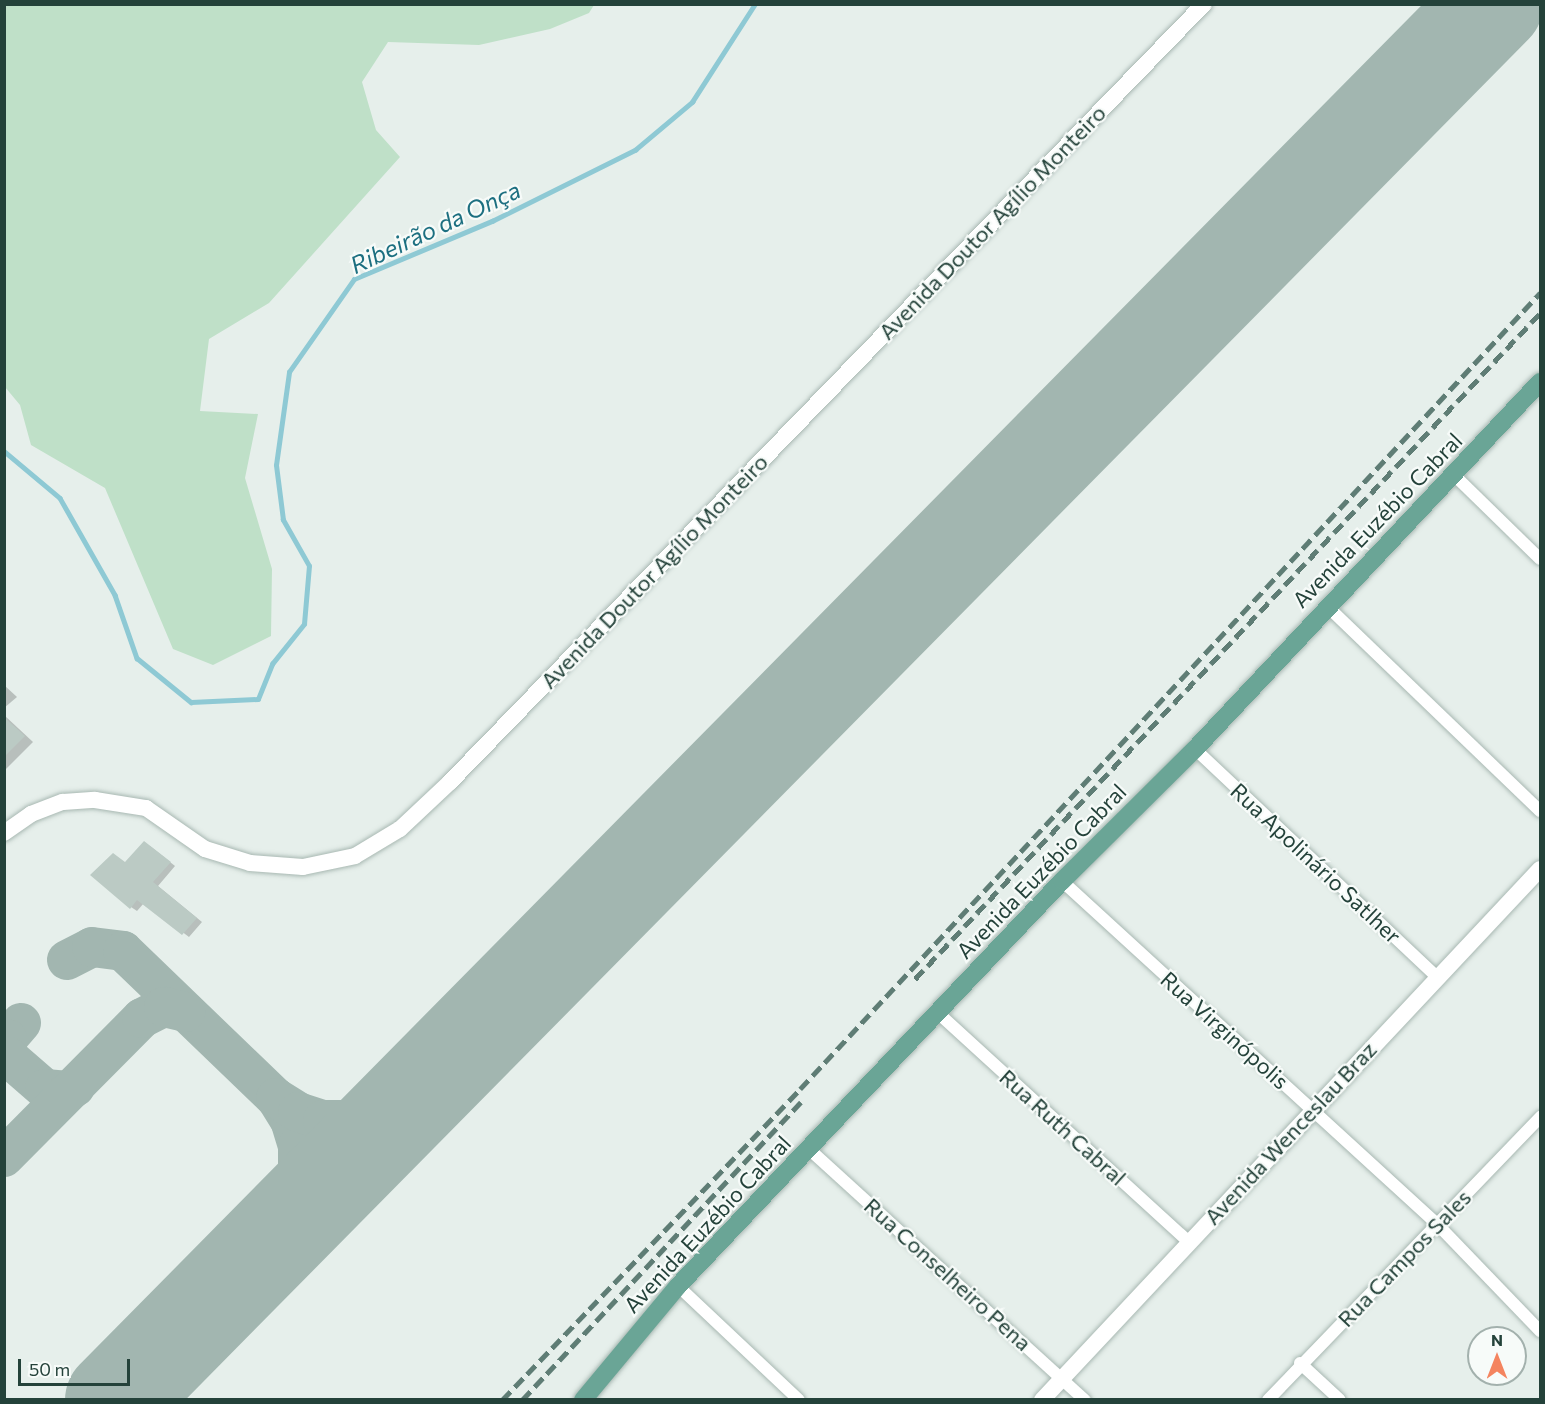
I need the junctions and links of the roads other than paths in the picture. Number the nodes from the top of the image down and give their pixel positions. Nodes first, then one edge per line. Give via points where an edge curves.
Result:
1 (1204, 4) edge
2 (1540, 382) edge
3 (1454, 475) junction
4 (1540, 559) edge
5 (1327, 606) junction
6 (1195, 749) junction
7 (1540, 811) edge
8 (4, 833) edge
9 (1540, 870) edge
10 (1062, 881) junction
11 (1437, 977) junction
12 (938, 1012) junction
13 (1312, 1109) junction
14 (1540, 1117) edge
15 (809, 1149) junction
16 (1437, 1224) junction
17 (1188, 1241) junction
18 (678, 1286) junction
19 (1540, 1331) edge
20 (1300, 1363) junction
21 (1063, 1377) junction
22 (583, 1400) edge
23 (799, 1400) edge
24 (1042, 1400) edge
25 (1085, 1400) edge
26 (1268, 1400) edge
27 (1340, 1400) edge

1 - 8 street, Avenida Doutor Agílio Monteiro via 450,782 400,829 355,856 303,867 250,863 205,849 146,808 95,800 63,802 31,814
2 - 3 main road, Avenida Euzébio Cabral
3 - 4 street
3 - 5 main road, Avenida Euzébio Cabral
5 - 6 main road, Avenida Euzébio Cabral
5 - 7 street
6 - 10 main road, Avenida Euzébio Cabral
6 - 11 street, Rua Apolinário Satlher
9 - 11 street, Avenida Wenceslau Braz
10 - 12 main road, Avenida Euzébio Cabral
10 - 13 street, Rua Virginópolis
11 - 13 street, Avenida Wenceslau Braz
12 - 15 main road, Avenida Euzébio Cabral
12 - 17 street, Rua Ruth Cabral
13 - 16 street, Rua Virginópolis
13 - 17 street, Avenida Wenceslau Braz
14 - 16 street, Rua Campos Sales
15 - 18 main road, Avenida Euzébio Cabral
15 - 21 street, Rua Conselheiro Pena
16 - 19 street, Rua Virginópolis
16 - 20 street, Rua Campos Sales
17 - 21 street, Avenida Wenceslau Braz
18 - 22 main road, Avenida Euzébio Cabral
18 - 23 street
20 - 26 street, Rua Campos Sales
20 - 27 street
21 - 24 street, Avenida Wenceslau Braz
21 - 25 street, Rua Conselheiro Pena

